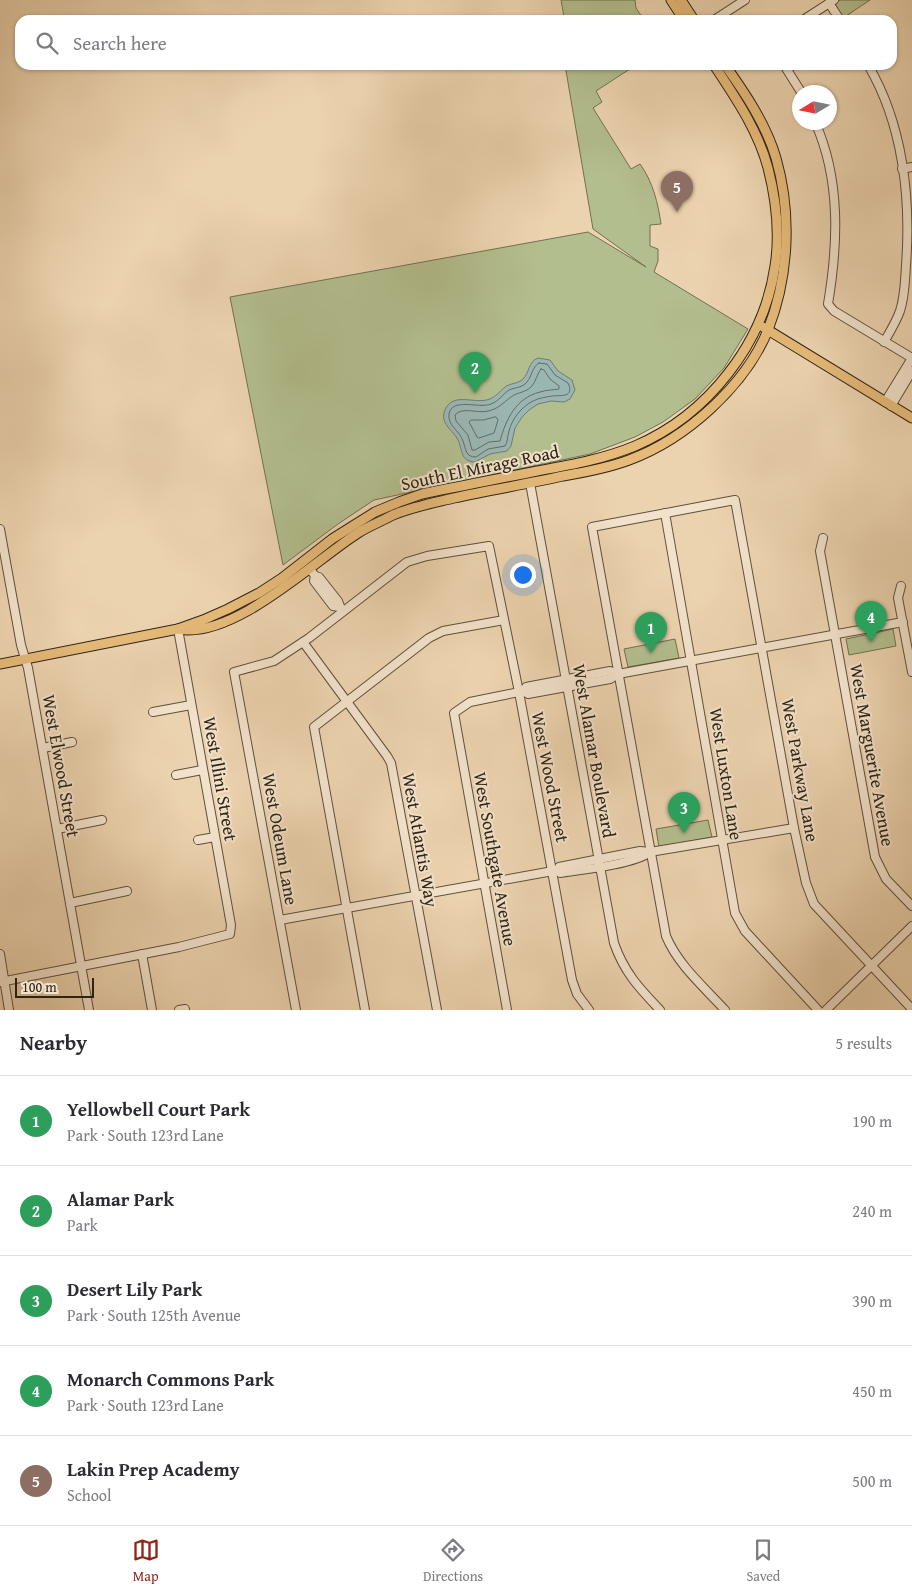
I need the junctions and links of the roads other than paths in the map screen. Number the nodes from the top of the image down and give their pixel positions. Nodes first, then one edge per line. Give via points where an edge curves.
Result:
1 (671, 0) edge
2 (681, 0) edge
3 (745, 0) edge
4 (832, 1) edge
5 (681, 15) edge
6 (691, 15) edge
7 (722, 15) edge
8 (811, 15) edge
9 (838, 15) edge
10 (717, 70) edge
11 (728, 70) edge
12 (787, 70) edge
13 (871, 70) edge
14 (797, 85) edge
15 (818, 130) edge
16 (912, 167) edge
17 (902, 169) junction
18 (758, 325) junction
19 (768, 330) junction
20 (884, 342) junction
21 (912, 358) edge
22 (912, 371) edge
23 (888, 404) junction
24 (912, 418) edge
25 (530, 483) junction
26 (665, 513) junction
27 (0, 529) edge
28 (823, 538) dead end
29 (313, 573) junction
30 (902, 586) dead end
31 (341, 609) junction
32 (504, 620) junction
33 (903, 622) junction
34 (178, 629) junction
35 (834, 634) junction
36 (303, 642) junction
37 (762, 648) junction
38 (25, 659) junction
39 (692, 660) junction
40 (0, 664) edge
41 (912, 670) edge
42 (618, 674) junction
43 (567, 683) junction
44 (521, 691) junction
45 (347, 702) junction
46 (191, 705) junction
47 (153, 712) dead end
48 (72, 742) dead end
49 (43, 748) junction
50 (202, 770) junction
51 (176, 775) dead end
52 (102, 820) dead end
53 (794, 828) junction
54 (57, 829) junction
55 (215, 837) junction
56 (721, 839) junction
57 (198, 840) dead end
58 (650, 852) junction
59 (599, 863) junction
60 (555, 871) junction
61 (484, 884) junction
62 (127, 891) dead end
63 (416, 896) junction
64 (70, 902) junction
65 (912, 906) edge
66 (347, 908) junction
67 (280, 920) junction
68 (912, 926) edge
69 (0, 954) edge
70 (142, 954) junction
71 (872, 965) junction
72 (81, 966) junction
73 (2, 982) edge
74 (912, 1009) edge
75 (9, 1010) edge
76 (89, 1010) edge
77 (152, 1010) edge
78 (296, 1010) edge
79 (365, 1010) edge
80 (437, 1010) edge
81 (507, 1010) edge
82 (590, 1010) edge
83 (660, 1010) edge
84 (725, 1010) edge
85 (818, 1010) edge
86 (826, 1010) edge

1 - 5 main road
2 - 6 main road
3 - 7 street
4 - 8 street
4 - 9 street
10 - 18 main road, South El Mirage Road via 760,144 774,199 776,264 770,295
11 - 19 main road, South El Mirage Road via 762,124 782,182 787,239 784,268
12 - 14 street
13 - 17 street via 890,112
15 - 20 street via 827,157 836,219 828,304
16 - 17 street
17 - 20 street via 908,209 904,290 900,310
18 - 19 main road
18 - 34 main road, South El Mirage Road via 718,386 687,415 657,435 616,453 422,494 399,502 354,524 259,593
19 - 23 main road
19 - 25 main road, South El Mirage Road via 738,378 711,408 666,442 608,467
20 - 21 street
21 - 23 street
22 - 23 street
23 - 24 main road
25 - 29 main road, South El Mirage Road via 396,514 359,532
25 - 43 street, West Alamar Boulevard
26 - 37 street, West Parkway Lane via 735,500
26 - 39 street, West Luxton Lane
26 - 42 street via 592,528
27 - 38 street, West Elwood Street
28 - 35 street, West Marguerite Avenue via 820,551
29 - 31 street via 314,581 333,606
29 - 34 main road, South El Mirage Road via 242,614 201,629
30 - 33 street via 898,598
31 - 32 street, West Wood Street via 407,562 489,546
31 - 36 street
32 - 44 street, West Wood Street
32 - 45 street via 436,634
33 - 35 street
33 - 41 street
34 - 38 main road, South El Mirage Road
34 - 46 street, West Illini Street
35 - 37 street
35 - 65 street, West Marguerite Avenue via 875,857 886,879
36 - 45 street, West Atlantis Way
36 - 67 street, West Odeum Lane via 274,661 234,672
37 - 39 street
37 - 53 street, West Parkway Lane
38 - 40 main road, South El Mirage Road
38 - 49 street, West Elwood Street
39 - 42 street
39 - 56 street, West Luxton Lane
42 - 43 street via 610,671
42 - 58 street
43 - 44 street via 526,687
43 - 59 street, West Alamar Boulevard
44 - 60 street, West Wood Street
44 - 61 street, West Southgate Avenue via 470,702 454,713
45 - 63 street, West Atlantis Way via 391,763
45 - 66 street via 314,727
46 - 47 street
46 - 50 street, West Illini Street
48 - 49 street
49 - 54 street, West Elwood Street
50 - 51 street
50 - 55 street, West Illini Street
52 - 54 street
53 - 56 street
53 - 71 street, West Parkway Lane via 814,904
54 - 64 street, West Elwood Street
55 - 57 street
55 - 70 street, West Illini Street via 230,934
56 - 58 street
56 - 85 street, West Luxton Lane via 735,912 745,931
58 - 59 street via 640,851
58 - 84 street via 670,947
59 - 60 street via 559,867
59 - 83 street, West Alamar Boulevard via 620,959 636,985
60 - 61 street
60 - 82 street, West Wood Street via 572,980 577,994
61 - 63 street
61 - 81 street, West Southgate Avenue
62 - 64 street
63 - 66 street
63 - 80 street, West Atlantis Way
64 - 72 street, West Elwood Street
66 - 67 street
66 - 79 street
67 - 78 street, West Odeum Lane
68 - 71 street
69 - 73 street
70 - 72 street
70 - 77 street
71 - 74 street, West Parkway Lane
71 - 86 street
72 - 73 street
72 - 76 street, West Elwood Street
73 - 75 street

